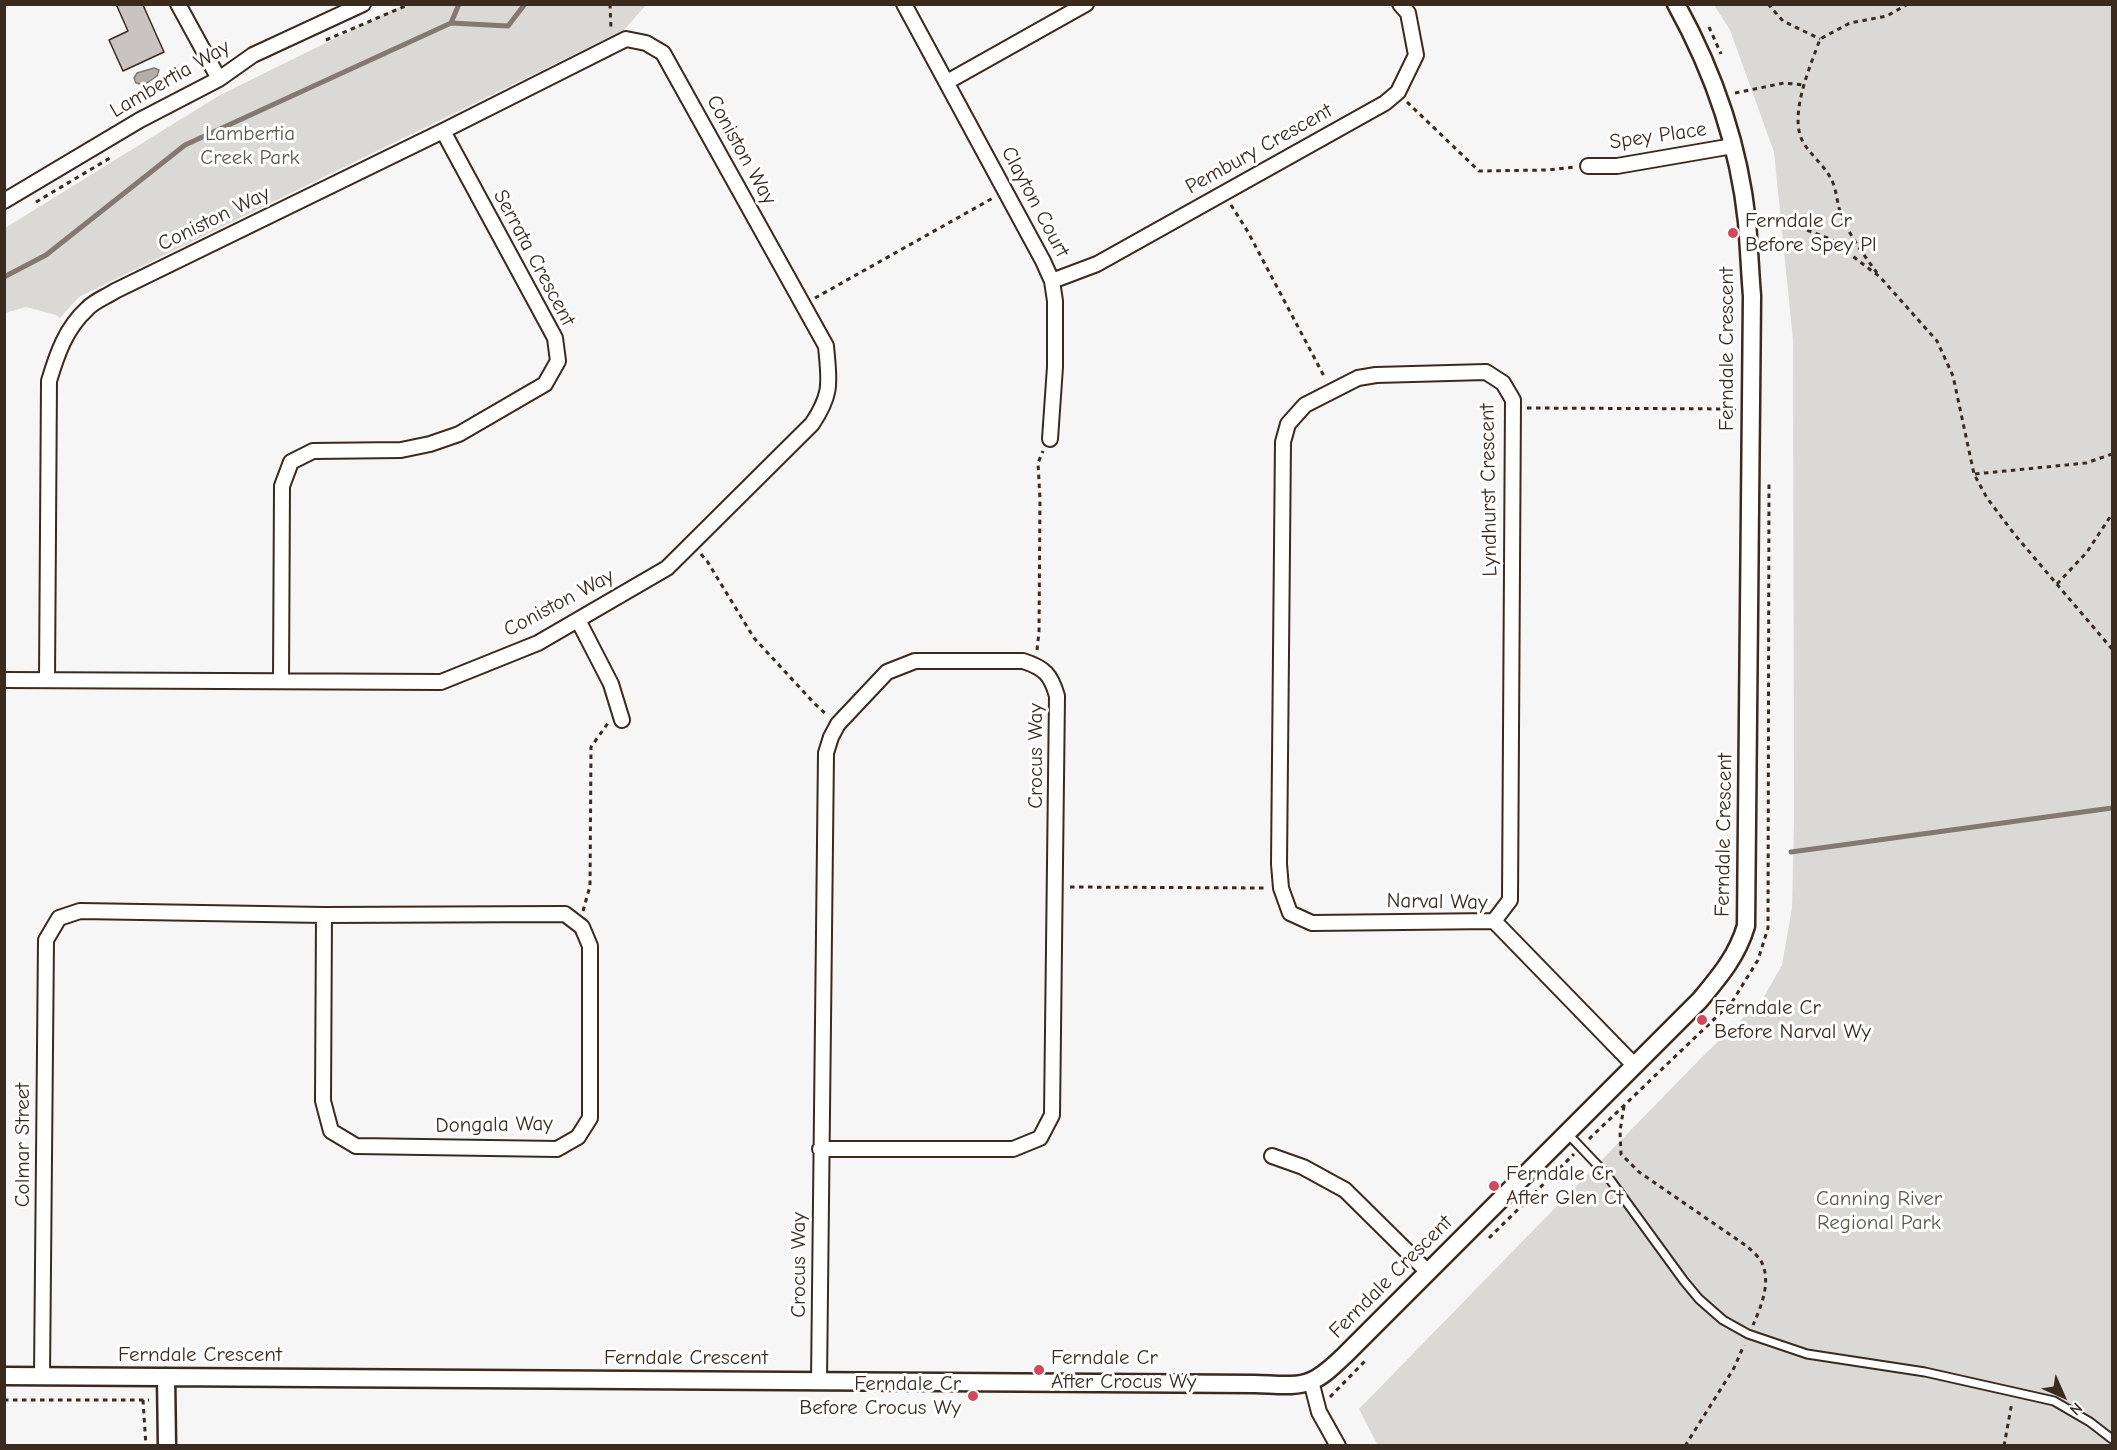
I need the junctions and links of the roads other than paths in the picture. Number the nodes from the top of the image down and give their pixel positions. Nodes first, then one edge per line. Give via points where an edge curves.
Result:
1 (178, 4) edge
2 (363, 4) edge
3 (904, 4) edge
4 (1086, 4) edge
5 (1400, 4) edge
6 (1676, 4) edge
7 (219, 79) junction
8 (947, 82) junction
9 (443, 131) junction
10 (1733, 146) junction
11 (1588, 166) road end
12 (5, 199) edge
13 (1052, 281) junction
14 (1050, 439) road end
15 (578, 620) junction
16 (4, 680) edge
17 (47, 680) junction
18 (280, 681) junction
19 (622, 720) road end
20 (1290, 913) joint
21 (324, 915) junction
22 (1494, 921) junction
23 (1634, 1065) junction
24 (1567, 1133) junction
25 (820, 1149) junction
26 (1272, 1156) dead end
27 (1428, 1272) junction
28 (4, 1376) edge
29 (42, 1376) junction
30 (166, 1377) junction
31 (819, 1381) junction
32 (1311, 1381) junction
33 (2112, 1440) edge
34 (167, 1446) edge
35 (1338, 1446) edge

1 - 7 street
2 - 7 street, Lambertia Way via 253,55
3 - 8 street, Clayton Court
4 - 8 street
5 - 13 street, Pembury Crescent via 1408,13 1416,55 1398,92 1385,103 1097,264
6 - 10 street, Ferndale Crescent via 1713,82
7 - 12 street, Lambertia Way
8 - 13 street, Clayton Court
9 - 15 street, Coniston Way via 626,39 646,43 663,53 826,346 829,388 823,408 812,424 667,567
9 - 17 street, Coniston Way via 115,291 87,308 69,332 57,354 50,381
9 - 18 street, Serrata Crescent via 555,338 558,361 545,384 459,434 401,450 314,451 291,462 282,486
10 - 11 street, Spey Place via 1617,166
10 - 23 street, Ferndale Crescent via 1747,222 1752,296 1746,926 1722,974
13 - 14 street, Clayton Court via 1056,344
15 - 18 street, Coniston Way via 538,643 441,682
15 - 19 street via 611,684
16 - 17 street, Coniston Way
17 - 18 street, Coniston Way
20 - 22 street, Narval Way via 1312,923
20 - 22 street, Lyndhurst Crescent via 1281,888 1280,852 1283,442 1288,424 1305,405 1358,378 1486,372 1503,383 1513,400 1510,900
21 - 21 street, Dongala Way via 565,914 582,927 590,946 590,1118 578,1137 557,1149 356,1146 331,1131 323,1101
21 - 29 street, Colmar Street via 80,911 59,918 46,940
22 - 23 street, Narval Way
23 - 24 street, Ferndale Crescent
24 - 27 street, Ferndale Crescent
24 - 33 lane via 1606,1174 1699,1299 1723,1320 1748,1334 1807,1354 1925,1372 2054,1401
25 - 25 street, Crocus Way via 825,753 831,737 838,724 887,672 915,661 1023,661 1035,665 1052,678 1058,696 1052,1114 1041,1138 1013,1149
25 - 31 street, Crocus Way
26 - 27 street via 1303,1167 1345,1190
27 - 32 street, Ferndale Crescent via 1345,1355
28 - 29 street, Ferndale Crescent
29 - 30 street, Ferndale Crescent
30 - 31 street, Ferndale Crescent
30 - 34 street
31 - 32 street, Ferndale Crescent
32 - 35 street via 1319,1412

